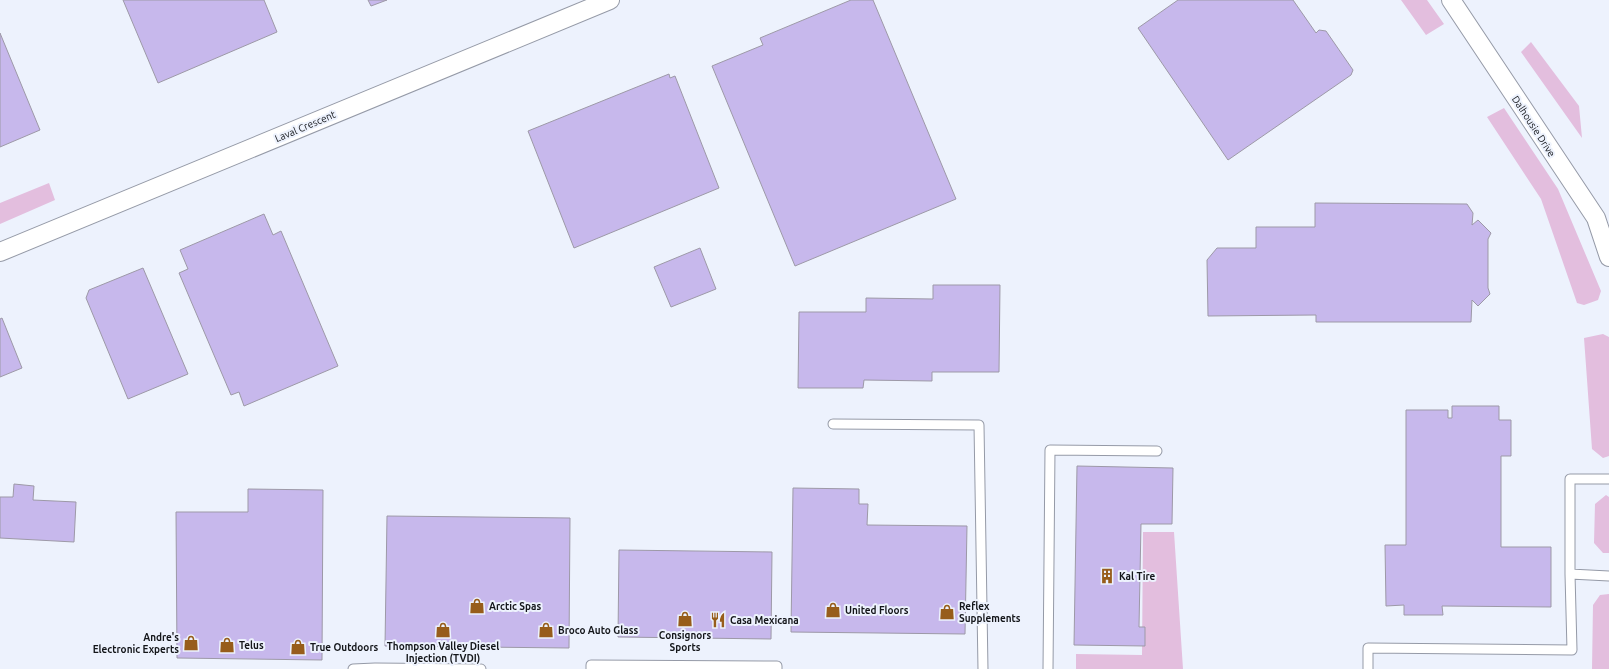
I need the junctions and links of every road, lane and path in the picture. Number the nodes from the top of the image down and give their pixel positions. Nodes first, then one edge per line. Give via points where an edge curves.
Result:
1 (610, 0) edge
2 (1451, 0) edge
3 (0, 252) edge
4 (1609, 257) edge
5 (833, 424) dead end
6 (1157, 451) dead end
7 (1609, 478) edge
8 (1570, 574) junction
9 (1609, 576) edge
10 (375, 668) edge
11 (353, 669) edge
12 (481, 669) edge
13 (591, 669) edge
14 (777, 669) edge
15 (983, 669) edge
16 (1048, 669) edge
17 (1368, 669) edge

1 - 3 street, Laval Crescent
2 - 4 street, Dalhousie Drive via 1596,218
5 - 15 lane via 979,425
6 - 16 lane via 1050,450
7 - 8 lane via 1570,479
8 - 9 lane
8 - 17 lane via 1572,650 1368,648
10 - 11 lane
10 - 12 lane
13 - 14 lane via 591,664 777,666

